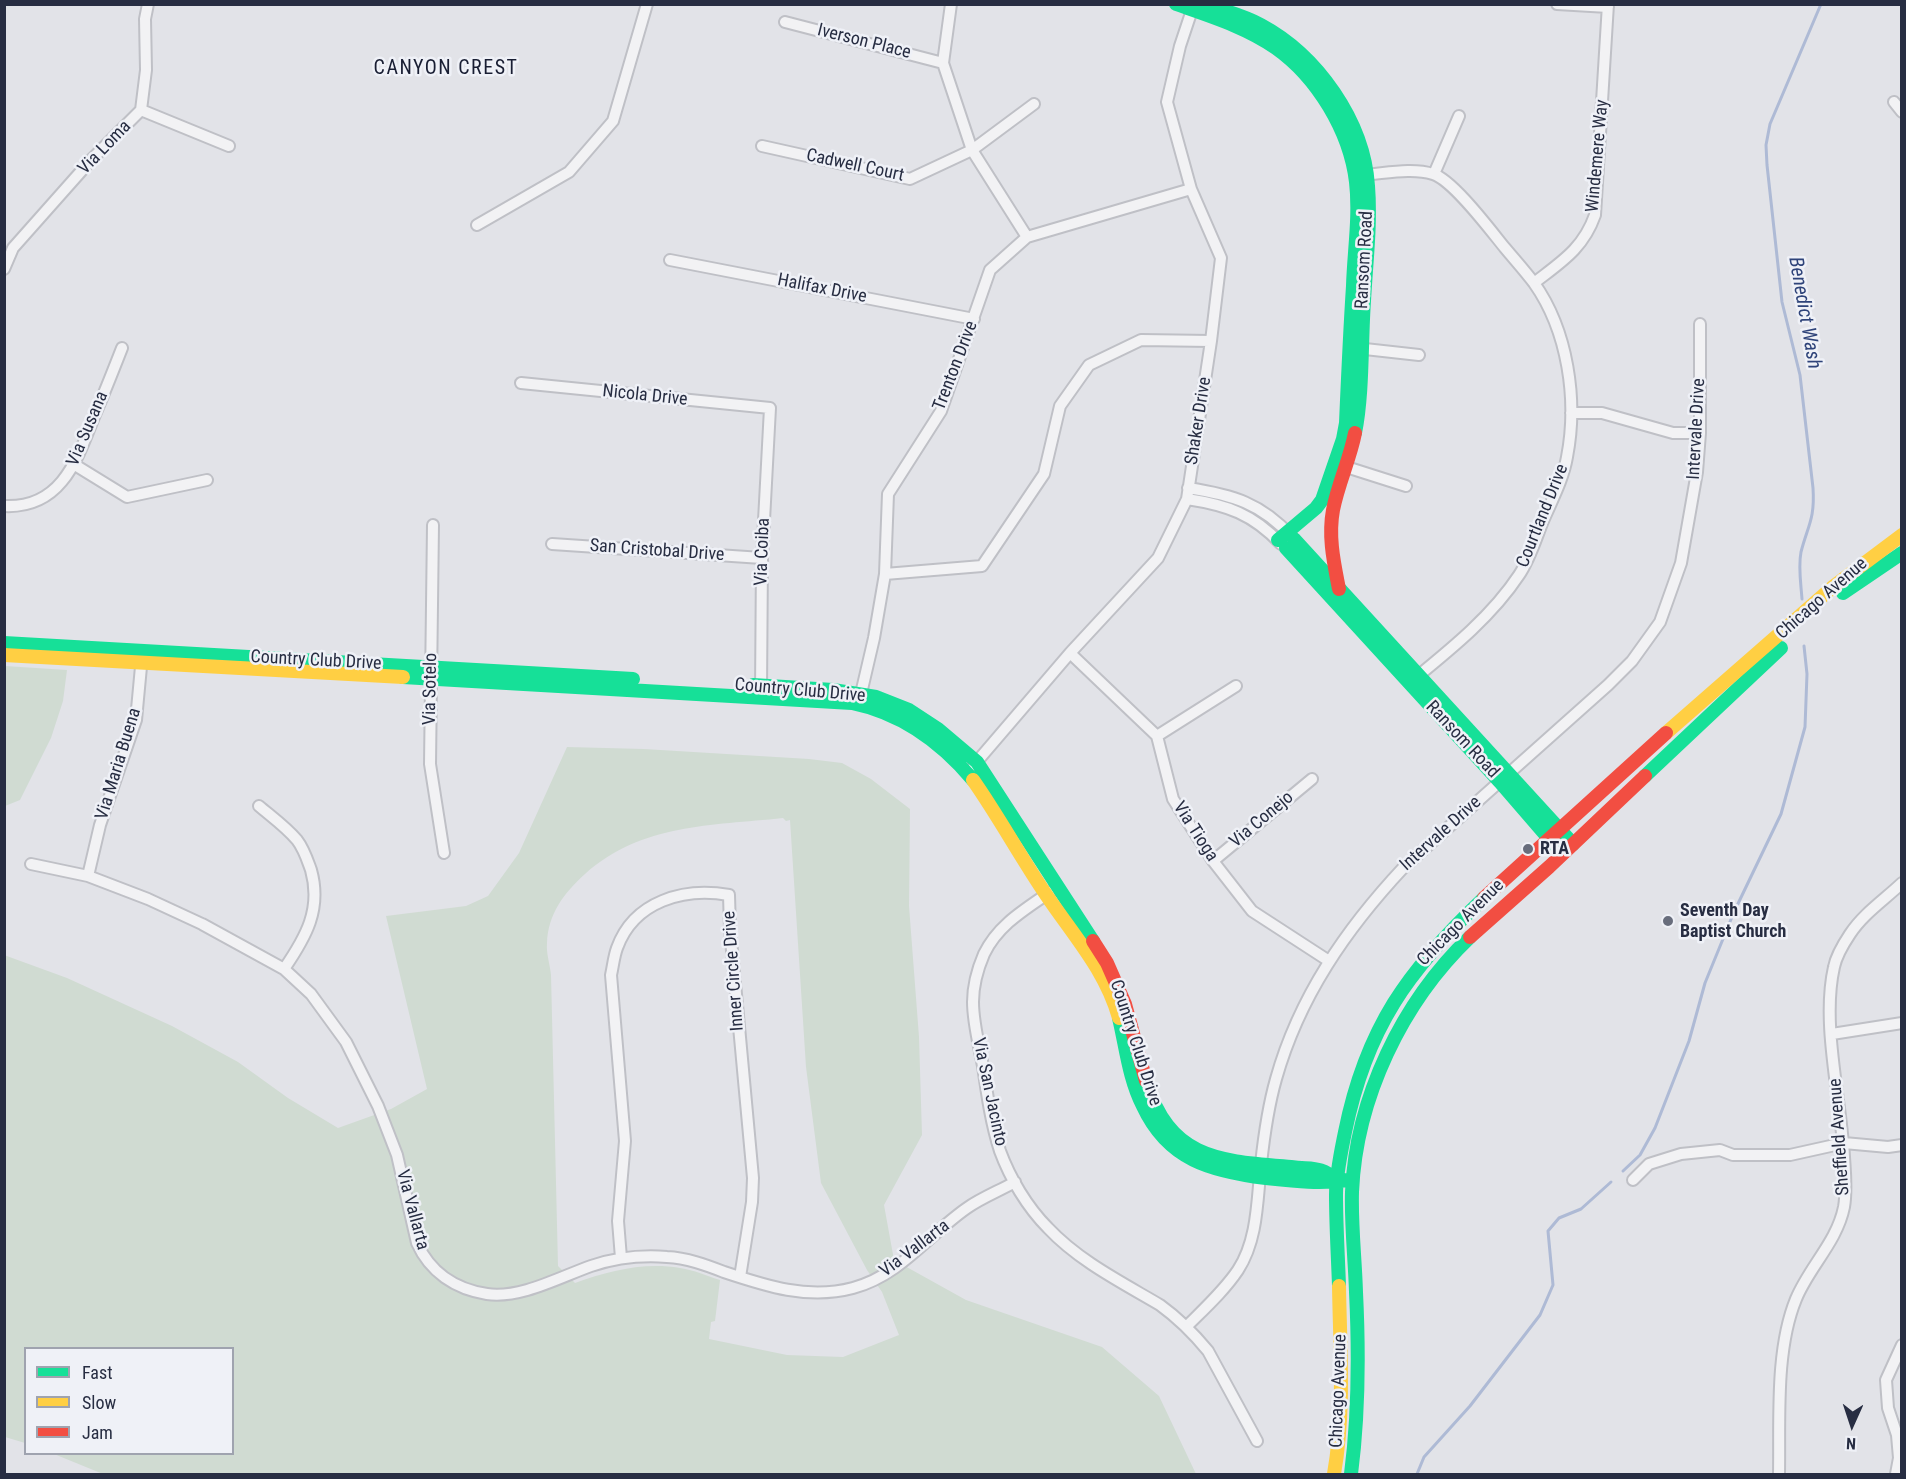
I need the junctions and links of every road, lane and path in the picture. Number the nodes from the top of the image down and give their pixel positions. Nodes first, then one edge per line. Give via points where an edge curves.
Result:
1 (148, 4) edge
2 (646, 4) edge
3 (951, 4) edge
4 (1176, 4) edge
5 (1205, 4) edge
6 (1557, 4) edge
7 (1608, 6) edge
8 (1193, 8) edge
9 (785, 22) dead end
10 (943, 63) junction
11 (1894, 102) dead end
12 (1034, 104) dead end
13 (141, 110) junction
14 (1902, 112) edge
15 (1459, 116) dead end
16 (229, 146) dead end
17 (762, 146) dead end
18 (972, 150) junction
19 (1434, 174) junction
20 (1362, 175) junction
21 (1191, 189) junction
22 (477, 225) dead end
23 (1027, 237) junction
24 (670, 260) dead end
25 (4, 269) edge
26 (1534, 283) junction
27 (974, 319) junction
28 (1700, 324) dead end
29 (1211, 342) junction
30 (122, 348) dead end
31 (1355, 348) junction
32 (1419, 355) dead end
33 (521, 383) dead end
34 (770, 408) joint
35 (1570, 412) junction
36 (1700, 433) junction
37 (75, 465) junction
38 (1340, 465) junction
39 (207, 480) dead end
40 (1406, 486) dead end
41 (1188, 488) junction
42 (1187, 499) junction
43 (4, 506) edge
44 (433, 525) dead end
45 (1902, 535) edge
46 (1331, 543) junction
47 (552, 544) dead end
48 (1291, 545) junction
49 (1902, 553) edge
50 (762, 558) junction
51 (885, 574) junction
52 (1339, 589) junction
53 (4, 643) edge
54 (1070, 653) junction
55 (4, 655) edge
56 (142, 657) junction
57 (431, 674) junction
58 (1413, 680) junction
59 (1236, 686) dead end
60 (761, 691) junction
61 (860, 698) junction
62 (1157, 736) junction
63 (972, 767) junction
64 (1504, 777) junction
65 (1312, 779) dead end
66 (259, 806) dead end
67 (1555, 835) junction
68 (1573, 844) junction
69 (444, 853) dead end
70 (1562, 854) junction
71 (1213, 861) junction
72 (31, 864) dead end
73 (88, 876) junction
74 (1902, 883) edge
75 (1052, 891) junction
76 (1329, 961) junction
77 (284, 969) junction
78 (1902, 1023) edge
79 (1832, 1034) junction
80 (1844, 1143) junction
81 (1902, 1145) edge
82 (1260, 1171) junction
83 (1353, 1179) junction
84 (1633, 1180) dead end
85 (1338, 1181) junction
86 (1015, 1182) junction
87 (621, 1258) junction
88 (740, 1277) junction
89 (1186, 1327) junction
90 (1902, 1344) edge
91 (1257, 1441) dead end
92 (1334, 1474) edge
93 (1351, 1474) edge
94 (1779, 1474) edge
95 (1896, 1474) edge

1 - 13 street, Via Loma
2 - 22 street via 613,121 569,172
3 - 10 street
4 - 8 street, Ransom Road
5 - 20 street, Ransom Road via 1262,25 1313,65 1347,116 1357,139
6 - 7 street
7 - 26 street, Windemere Way via 1595,215 1581,244
8 - 20 street, Ransom Road via 1257,37 1295,65 1324,101
8 - 21 street, Shaker Drive via 1167,102
9 - 10 street, Iverson Place
10 - 18 street
11 - 14 street
12 - 18 street, Cadwell Court
13 - 16 street
13 - 25 street, Via Loma via 12,248
15 - 19 street
17 - 18 street, Cadwell Court via 910,179
18 - 23 street
19 - 20 street via 1399,171
19 - 26 street, Courtland Drive via 1467,202
20 - 31 street, Ransom Road via 1356,217
21 - 23 street, Trenton Drive
21 - 29 street, Shaker Drive via 1221,258
23 - 27 street, Trenton Drive via 990,270
24 - 27 street, Halifax Drive
26 - 35 street, Courtland Drive via 1562,346 1569,375
27 - 51 street, Trenton Drive via 941,411 888,494
28 - 36 street, Intervale Drive
29 - 41 street, Shaker Drive
29 - 51 street via 1141,340 1089,365 1060,406 1044,474 982,566
30 - 37 street, Via Susana
31 - 32 street
31 - 38 street, Ransom Road
33 - 34 street, Nicola Drive
34 - 50 street, Via Coiba
35 - 36 street via 1602,413 1673,433
35 - 58 street, Courtland Drive via 1567,459 1559,486 1520,574 1464,637
36 - 64 street, Intervale Drive via 1681,563 1660,622 1632,661 1608,685
37 - 39 street via 127,497
37 - 43 street, Via Susana via 62,483 39,501
38 - 40 street
38 - 46 street, Ransom Road
38 - 48 street, Ransom Road
41 - 42 street, Shaker Drive
41 - 48 street via 1238,498 1268,513
42 - 48 street via 1235,510
42 - 54 street, Shaker Drive via 1158,558
44 - 57 street, Via Sotelo
45 - 67 street, Chicago Avenue via 1842,580
46 - 48 street
46 - 52 street, Ransom Road
47 - 50 street, San Cristobal Drive
48 - 52 street, Ransom Road
48 - 58 street, Ransom Road
49 - 68 street, Chicago Avenue via 1851,586 1808,624
50 - 60 street, Via Coiba
51 - 61 street, Trenton Drive
52 - 58 street, Ransom Road
53 - 56 street, Country Club Drive
54 - 62 street
54 - 63 street, Shaker Drive
55 - 56 street, Country Club Drive
56 - 57 street, Country Club Drive
56 - 73 street, Via Maria Buena via 136,720 100,825
57 - 60 street, Country Club Drive
57 - 69 street, Via Sotelo via 430,764
58 - 64 street, Ransom Road
59 - 62 street
60 - 61 street, Country Club Drive
61 - 63 street, Country Club Drive via 915,713 938,728
62 - 71 street, Via Tioga via 1173,799
63 - 75 street, Country Club Drive
64 - 67 street, Ransom Road
64 - 76 street, Intervale Drive via 1404,867 1373,900
65 - 71 street, Via Conejo
66 - 77 street via 298,842 314,880 309,924 303,941
67 - 68 street, Ransom Road
67 - 70 street, Ransom Road
67 - 85 street, Chicago Avenue via 1443,937 1394,1002 1365,1059 1348,1113
68 - 70 street, Chicago Avenue
70 - 83 street, Chicago Avenue via 1452,955 1406,1016 1379,1069
71 - 76 street, Via Tioga via 1252,911
72 - 73 street, Via Vallarta
73 - 77 street, Via Vallarta via 202,924
74 - 79 street, Sheffield Avenue via 1851,933 1834,965
75 - 82 street, Country Club Drive via 1107,963 1120,989 1156,1111 1194,1150
75 - 86 street, Via San Jacinto via 1013,917 997,934 976,974 973,1001 993,1125 1000,1152
76 - 82 street, Intervale Drive via 1308,998 1276,1078
77 - 87 street, Via Vallarta via 311,994 346,1042 398,1155 417,1243 428,1262 446,1280 483,1294 510,1294
78 - 79 street
79 - 80 street, Sheffield Avenue
80 - 81 street
80 - 84 street via 1790,1155 1733,1155 1720,1150 1681,1154 1649,1164
80 - 94 street, Sheffield Avenue via 1844,1208 1796,1299 1782,1347
82 - 85 street, Country Club Drive via 1322,1183
82 - 89 street, Intervale Drive via 1252,1238 1239,1269
83 - 85 street, Country Club Drive
83 - 93 street, Chicago Avenue via 1358,1404
85 - 92 street, Chicago Avenue via 1342,1402
86 - 88 street, Via Vallarta via 967,1207 891,1272 855,1287 801,1292
86 - 89 street, Via San Jacinto via 1046,1227 1072,1251 1160,1305
87 - 88 street, Via Vallarta via 682,1259
87 - 88 street, Inner Circle Drive via 618,1221 626,1141 611,975 617,948 632,923 653,905 678,895 729,895 753,1178
89 - 91 street, Via San Jacinto via 1208,1351
90 - 95 street via 1887,1380 1888,1408 1897,1435

